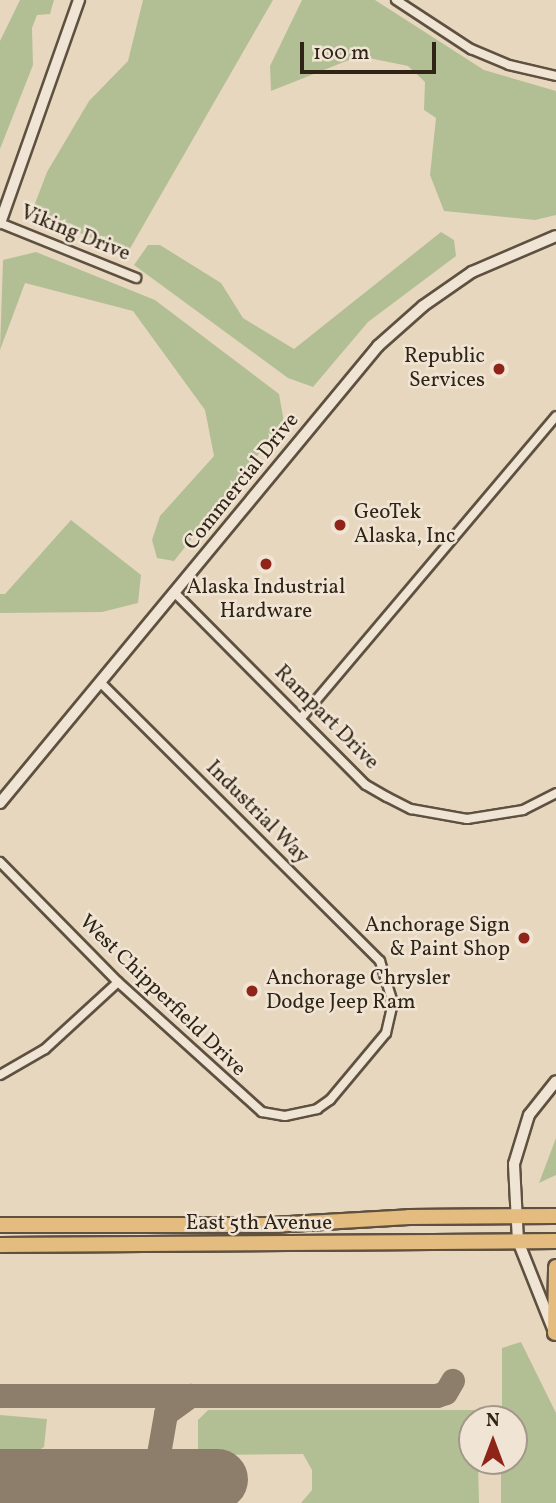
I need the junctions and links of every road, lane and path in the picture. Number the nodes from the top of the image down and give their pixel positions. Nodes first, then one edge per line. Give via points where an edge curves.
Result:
1 (79, 0) edge
2 (396, 0) edge
3 (556, 76) edge
4 (0, 223) edge
5 (556, 236) edge
6 (136, 278) dead end
7 (556, 416) edge
8 (176, 594) junction
9 (102, 684) junction
10 (301, 718) junction
11 (556, 793) edge
12 (0, 803) edge
13 (0, 862) edge
14 (118, 982) junction
15 (0, 1075) edge
16 (556, 1081) edge
17 (317, 1109) joint
18 (515, 1216) junction
19 (556, 1216) edge
20 (0, 1224) edge
21 (518, 1241) junction
22 (556, 1241) edge
23 (0, 1245) edge
24 (556, 1267) edge
25 (556, 1334) edge

1 - 4 main road
2 - 3 street via 471,49 509,65
4 - 6 street, Viking Drive
5 - 8 main road, Commercial Drive via 472,272 423,306 379,346
7 - 10 street
8 - 9 main road, Commercial Drive
8 - 10 street, Rampart Drive
9 - 12 main road, Commercial Drive
9 - 17 street, Industrial Way via 386,970 393,1003 386,1033 330,1100
10 - 11 street, Rampart Drive via 366,785 411,809 467,819 496,817 523,810
13 - 14 street, West Chipperfield Drive
14 - 15 street via 45,1049
14 - 17 street, West Chipperfield Drive via 252,1107 285,1116
16 - 18 main road via 529,1115 519,1141 514,1164
18 - 19 highway, East 5th Avenue
18 - 20 highway, East 5th Avenue via 272,1225
18 - 21 main road
21 - 22 highway, East 5th Avenue
21 - 23 highway, East 5th Avenue
21 - 25 main road
24 - 25 highway

